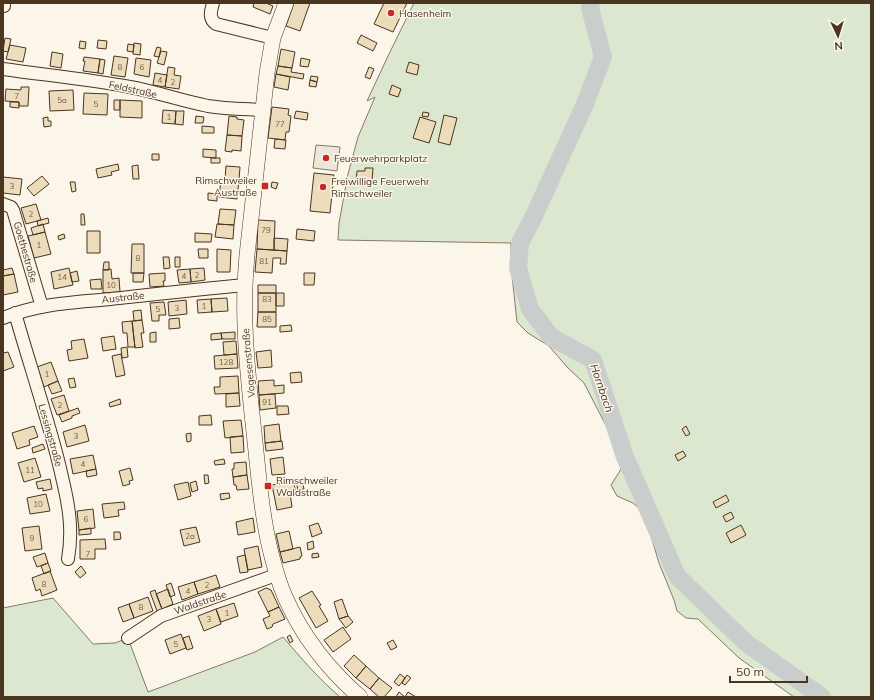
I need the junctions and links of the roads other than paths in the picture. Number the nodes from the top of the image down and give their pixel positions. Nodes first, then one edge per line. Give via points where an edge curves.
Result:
1 (213, 3) edge
2 (286, 3) edge
3 (273, 38) junction
4 (3, 69) edge
5 (263, 110) junction
6 (3, 204) edge
7 (245, 285) junction
8 (42, 307) junction
9 (15, 313) junction
10 (3, 318) edge
11 (68, 559) dead end
12 (276, 576) junction
13 (128, 638) dead end
14 (360, 697) edge

1 - 3 street via 210,18 216,24
2 - 3 main road, Vogesenstraße
3 - 5 main road, Vogesenstraße
4 - 5 street, Feldstraße via 129,87 210,106
5 - 7 main road, Vogesenstraße
6 - 8 street, Goethestraße via 14,210
7 - 8 street, Austraße
7 - 12 main road, Vogesenstraße via 246,349 259,481
8 - 9 street, Austraße
9 - 10 street, Austraße
9 - 11 street, Lessingstraße via 52,434 67,499 71,533
12 - 13 street, Waldstraße via 161,616
12 - 14 main road, Vogesenstraße via 297,622 309,640 341,680

